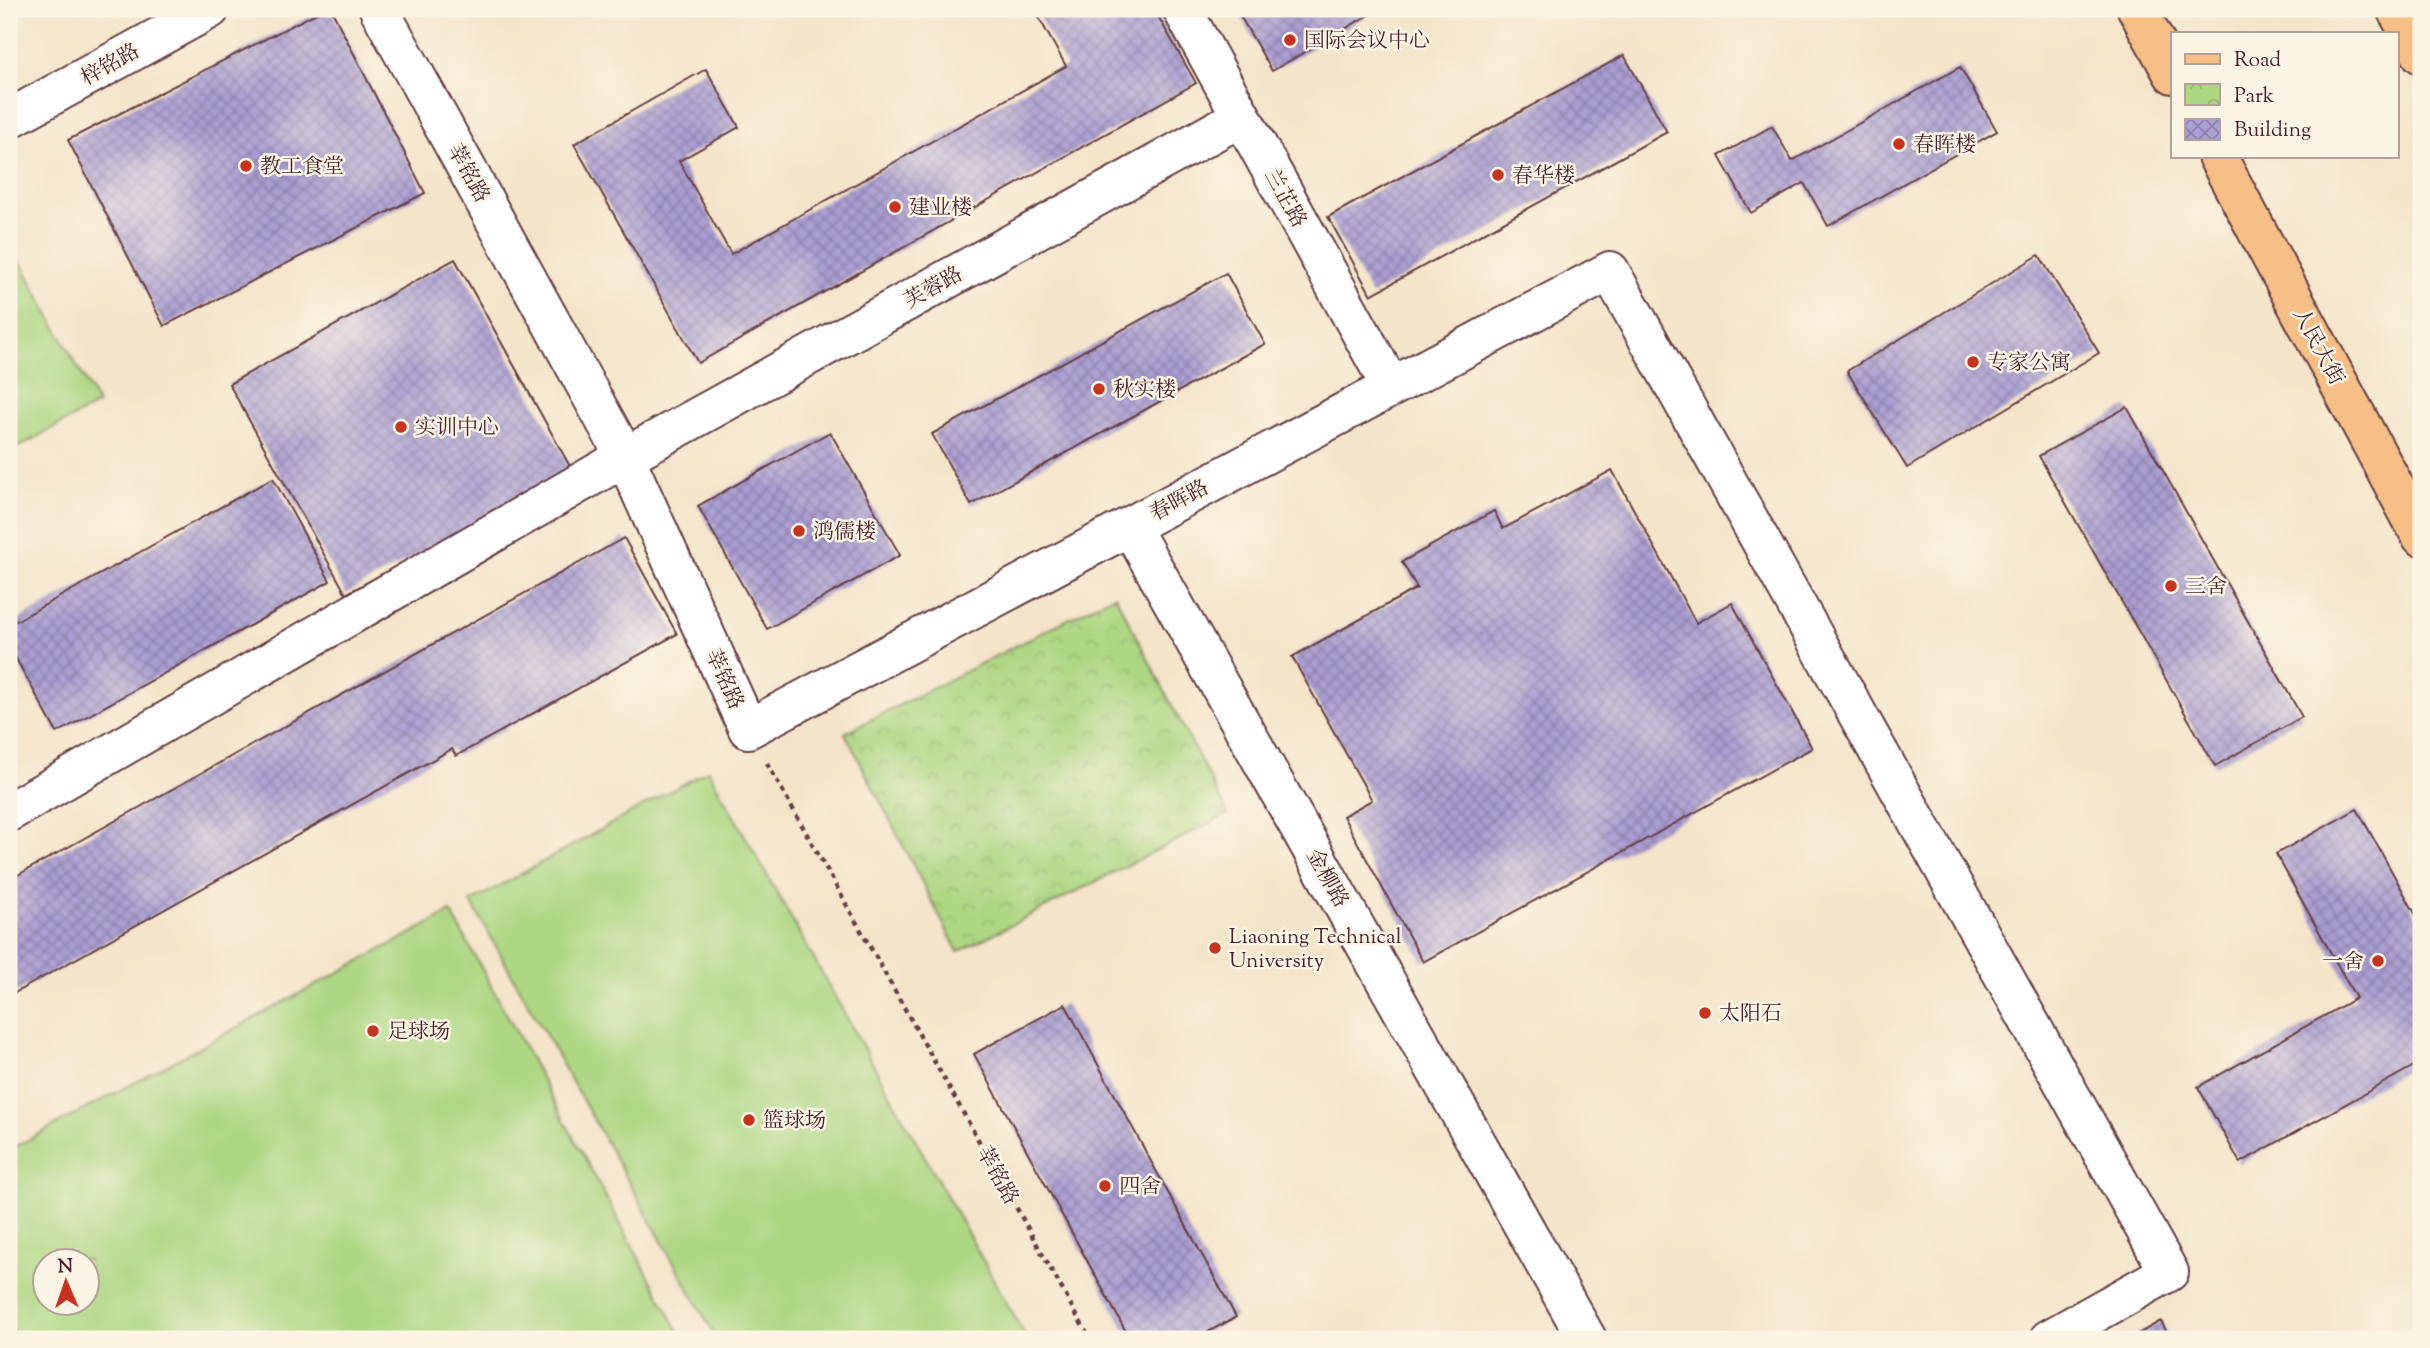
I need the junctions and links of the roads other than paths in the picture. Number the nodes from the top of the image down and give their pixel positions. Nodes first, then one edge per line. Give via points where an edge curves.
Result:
1 (210, 9) edge
2 (379, 9) edge
3 (1182, 9) edge
4 (2137, 9) edge
5 (2396, 9) edge
6 (2421, 54) edge
7 (2171, 70) edge
8 (1241, 117) junction
9 (9, 119) edge
10 (2218, 158) edge
11 (1391, 387) junction
12 (625, 457) junction
13 (1130, 526) junction
14 (2421, 536) edge
15 (748, 729) joint
16 (9, 812) edge
17 (1587, 1339) edge
18 (2049, 1339) edge

1 - 9 lane, 梓铭路
2 - 12 lane, 莘铭路
3 - 8 lane, 兰芷路
4 - 7 main road
5 - 6 main road
8 - 11 lane, 兰芷路
8 - 12 lane, 芙蓉路
10 - 14 main road, 人民大街
11 - 13 lane, 春晖路
11 - 18 lane, 春晖路 via 1610,271 2169,1272
12 - 15 lane, 莘铭路
12 - 16 lane, 芙蓉路
13 - 15 lane, 春晖路
13 - 17 lane, 金柳路

